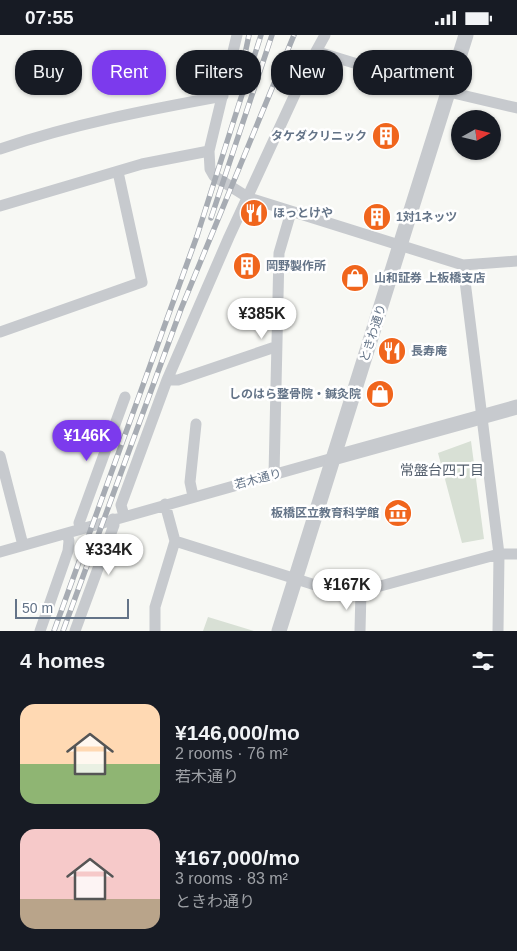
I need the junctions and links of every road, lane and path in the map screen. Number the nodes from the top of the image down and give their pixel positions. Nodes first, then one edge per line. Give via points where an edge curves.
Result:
1 (238, 35) edge
2 (325, 35) edge
3 (466, 35) edge
4 (319, 50) edge
5 (462, 50) edge
6 (295, 95) edge
7 (448, 95) edge
8 (462, 95) edge
9 (222, 96) junction
10 (517, 108) edge
11 (0, 149) edge
12 (209, 151) junction
13 (118, 172) junction
14 (249, 198) junction
15 (0, 206) edge
16 (291, 211) junction
17 (400, 246) junction
18 (517, 261) edge
19 (463, 265) junction
20 (0, 332) edge
21 (275, 347) junction
22 (167, 379) junction
23 (125, 397) dead end
24 (517, 407) edge
25 (480, 417) junction
26 (196, 425) dead end
27 (0, 456) edge
28 (333, 458) junction
29 (274, 475) junction
30 (193, 496) junction
31 (165, 504) junction
32 (124, 516) junction
33 (112, 519) junction
34 (81, 528) junction
35 (67, 533) junction
36 (174, 541) junction
37 (23, 545) junction
38 (0, 552) edge
39 (499, 554) junction
40 (517, 554) edge
41 (295, 580) junction
42 (361, 591) junction
43 (40, 631) edge
44 (75, 631) edge
45 (155, 631) edge
46 (279, 631) edge
47 (360, 631) edge
48 (498, 631) edge

1 - 9 street
2 - 4 street
3 - 5 street, ときわ通り
6 - 14 street
7 - 17 street, ときわ通り
8 - 10 street
9 - 11 street via 69,127
9 - 12 street
12 - 13 street
12 - 14 street via 210,169 214,176
13 - 15 street
13 - 20 street via 142,281
14 - 16 street
14 - 22 street
16 - 17 street
16 - 21 street via 279,253
17 - 19 street
17 - 28 street, ときわ通り
18 - 19 street
19 - 25 street
21 - 22 street via 178,380
21 - 29 street
22 - 32 street via 121,505
23 - 34 street via 79,523
24 - 25 street, 若木通り
25 - 28 street, 若木通り
25 - 39 street
26 - 30 street via 190,482
27 - 37 street
28 - 29 street, 若木通り
28 - 41 street, ときわ通り
29 - 30 street, 若木通り
30 - 31 street, 若木通り
31 - 32 street, 若木通り
31 - 36 street
32 - 33 street, 若木通り
33 - 34 street, 若木通り
33 - 44 street via 114,525
34 - 35 street, 若木通り
35 - 37 street, 若木通り
35 - 43 street via 68,551
36 - 41 street
36 - 45 street via 155,607
37 - 38 street, 若木通り
39 - 40 street
39 - 42 street
39 - 48 street
41 - 42 street via 348,595
41 - 46 street, ときわ通り
42 - 47 street

